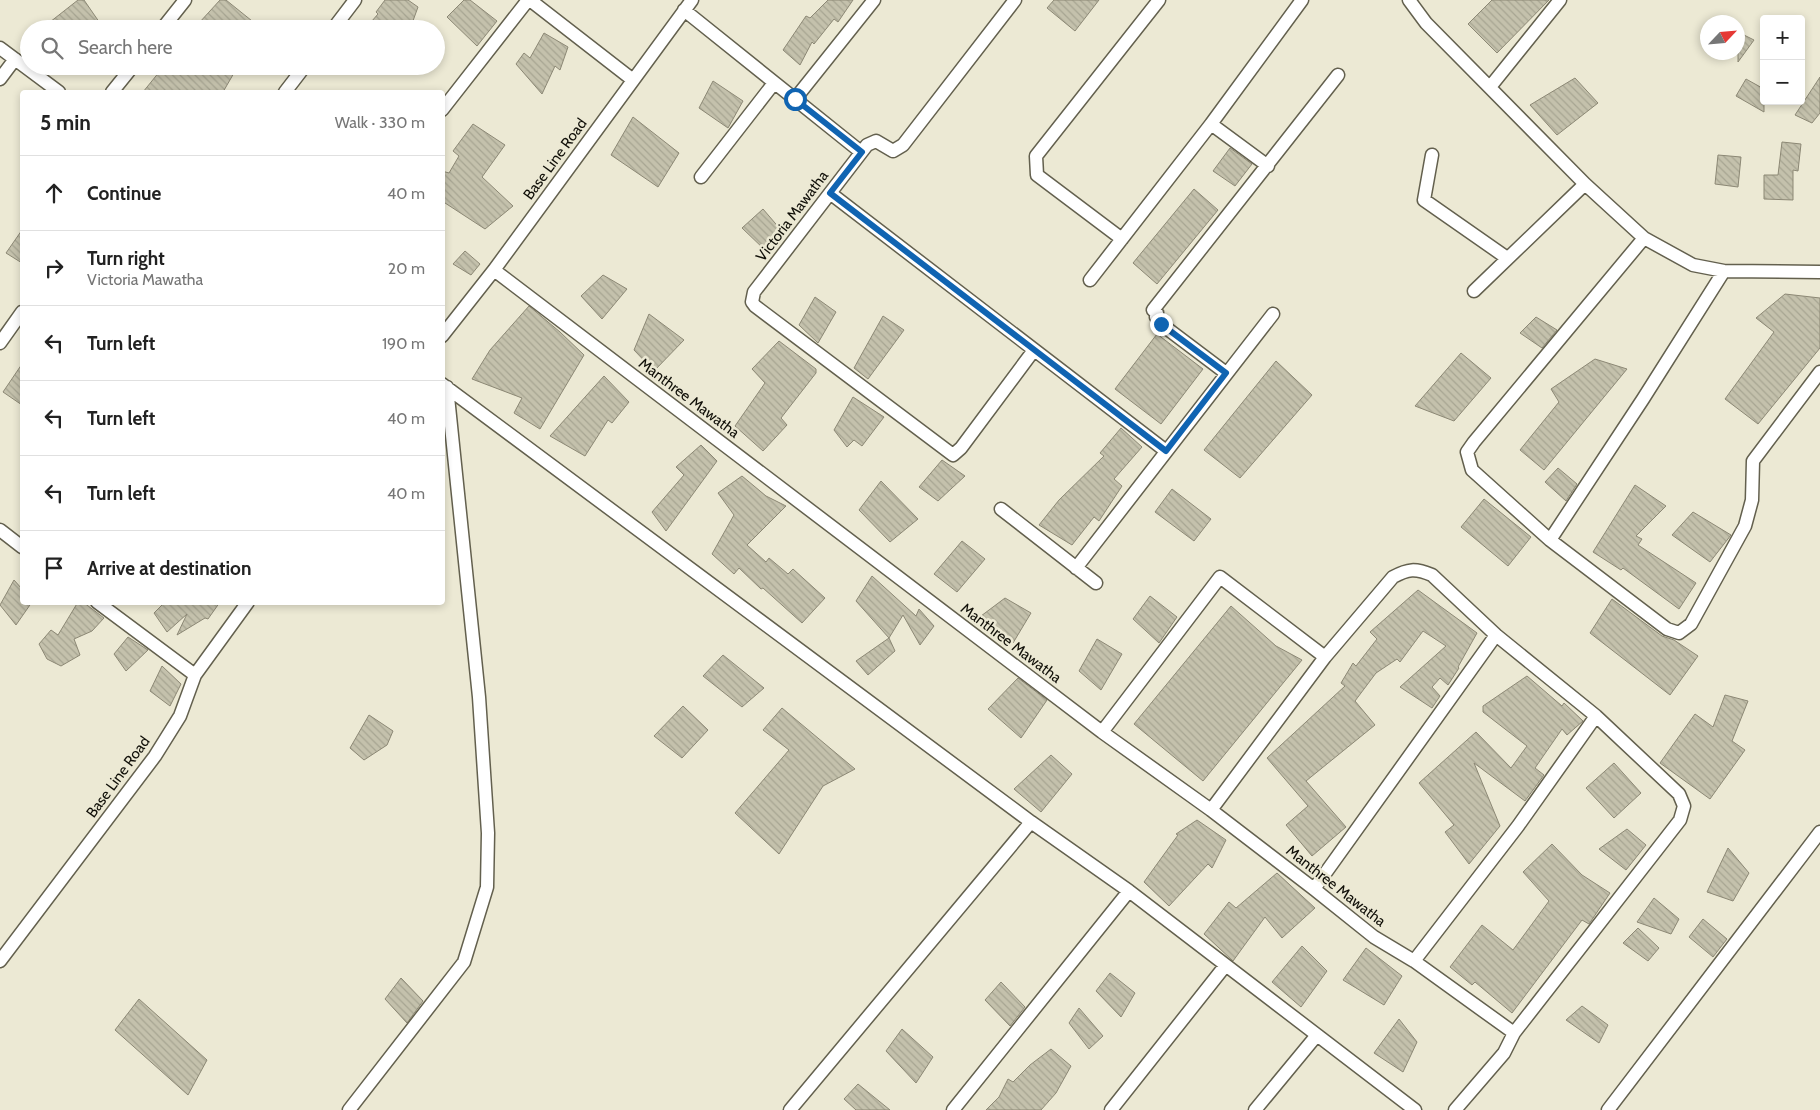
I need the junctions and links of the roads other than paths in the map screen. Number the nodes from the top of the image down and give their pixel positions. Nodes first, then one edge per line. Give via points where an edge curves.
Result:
1 (184, 0) edge
2 (355, 0) edge
3 (529, 0) edge
4 (874, 0) edge
5 (1015, 0) edge
6 (1159, 0) edge
7 (1302, 0) edge
8 (1409, 0) edge
9 (1560, 0) edge
10 (688, 5) edge
11 (169, 20) edge
12 (340, 20) edge
13 (0, 48) edge
14 (15, 59) junction
15 (20, 63) edge
16 (36, 75) edge
17 (126, 75) edge
18 (297, 75) edge
19 (1338, 75) dead end
20 (0, 79) edge
21 (633, 80) junction
22 (774, 83) junction
23 (1490, 86) junction
24 (56, 90) edge
25 (114, 90) edge
26 (286, 90) edge
27 (795, 99) junction
28 (445, 106) edge
29 (1211, 124) junction
30 (862, 152) junction
31 (1432, 155) dead end
32 (1268, 166) junction
33 (701, 177) dead end
34 (1585, 184) junction
35 (830, 193) junction
36 (1644, 238) junction
37 (1122, 239) junction
38 (1507, 258) junction
39 (494, 270) junction
40 (1724, 271) junction
41 (1820, 272) edge
42 (1090, 280) dead end
43 (1474, 291) dead end
44 (1273, 314) dead end
45 (20, 315) edge
46 (445, 332) edge
47 (0, 343) edge
48 (1034, 350) junction
49 (1820, 372) edge
50 (1226, 373) junction
51 (445, 386) edge
52 (1166, 451) junction
53 (1001, 510) dead end
54 (0, 530) edge
55 (1550, 540) junction
56 (20, 545) edge
57 (1076, 568) junction
58 (1096, 583) dead end
59 (101, 605) edge
60 (246, 605) edge
61 (1496, 635) junction
62 (1325, 657) junction
63 (196, 675) junction
64 (1596, 716) junction
65 (1102, 732) junction
66 (1211, 810) junction
67 (1031, 822) junction
68 (1820, 832) edge
69 (1314, 889) junction
70 (1129, 891) junction
71 (0, 961) edge
72 (1414, 961) junction
73 (1225, 966) junction
74 (1514, 1033) junction
75 (1317, 1035) junction
76 (349, 1110) edge
77 (790, 1110) edge
78 (953, 1110) edge
79 (1111, 1110) edge
80 (1255, 1110) edge
81 (1415, 1110) edge
82 (1454, 1110) edge
83 (1608, 1110) edge

1 - 11 street
2 - 12 street
3 - 21 street
3 - 28 street
4 - 27 street
5 - 30 street via 903,146 893,152 876,141 866,145
6 - 37 street via 1036,156 1037,174
7 - 29 street
8 - 23 street via 1426,23
9 - 23 street
10 - 21 street, Base Line Road
10 - 22 street
13 - 14 street
14 - 15 street
14 - 20 street
16 - 24 street
17 - 25 street
18 - 26 street
19 - 32 street
21 - 39 street, Base Line Road
22 - 27 street
22 - 33 street
23 - 34 street
27 - 30 street
29 - 32 street
29 - 37 street
30 - 35 street, Victoria Mawatha
31 - 38 street via 1424,200
32 - 50 street via 1153,310 1161,324
34 - 36 street
34 - 38 street
35 - 48 street
35 - 48 street, Victoria Mawatha via 754,292 752,302 755,306 953,455
36 - 40 street via 1693,265
36 - 55 street via 1467,452 1472,470
37 - 42 street
38 - 43 street
39 - 46 street, Base Line Road
39 - 65 street, Manthree Mawatha
40 - 41 street
40 - 55 street
44 - 50 street
45 - 47 street
48 - 52 street
49 - 55 street via 1753,461 1752,500 1745,526 1691,624 1679,633 1667,629
50 - 52 street
51 - 67 street
51 - 76 street via 479,697 488,832 487,887 464,962
52 - 57 street
53 - 57 street
54 - 56 street
57 - 58 street
59 - 63 street
60 - 63 street, Base Line Road
61 - 62 street via 1432,575 1420,570 1406,570 1393,576
61 - 64 street
61 - 69 street
62 - 65 street via 1220,577
62 - 66 street
63 - 71 street, Base Line Road via 180,716 155,756
64 - 72 street via 1518,826
64 - 74 street via 1679,794 1684,806 1680,820
65 - 66 street, Manthree Mawatha
66 - 69 street, Manthree Mawatha
67 - 70 street
67 - 77 street
68 - 83 street
69 - 72 street, Manthree Mawatha via 1374,937
70 - 73 street
70 - 78 street
72 - 74 street, Manthree Mawatha
73 - 75 street
73 - 79 street
74 - 82 street via 1504,1053
75 - 80 street
75 - 81 street

